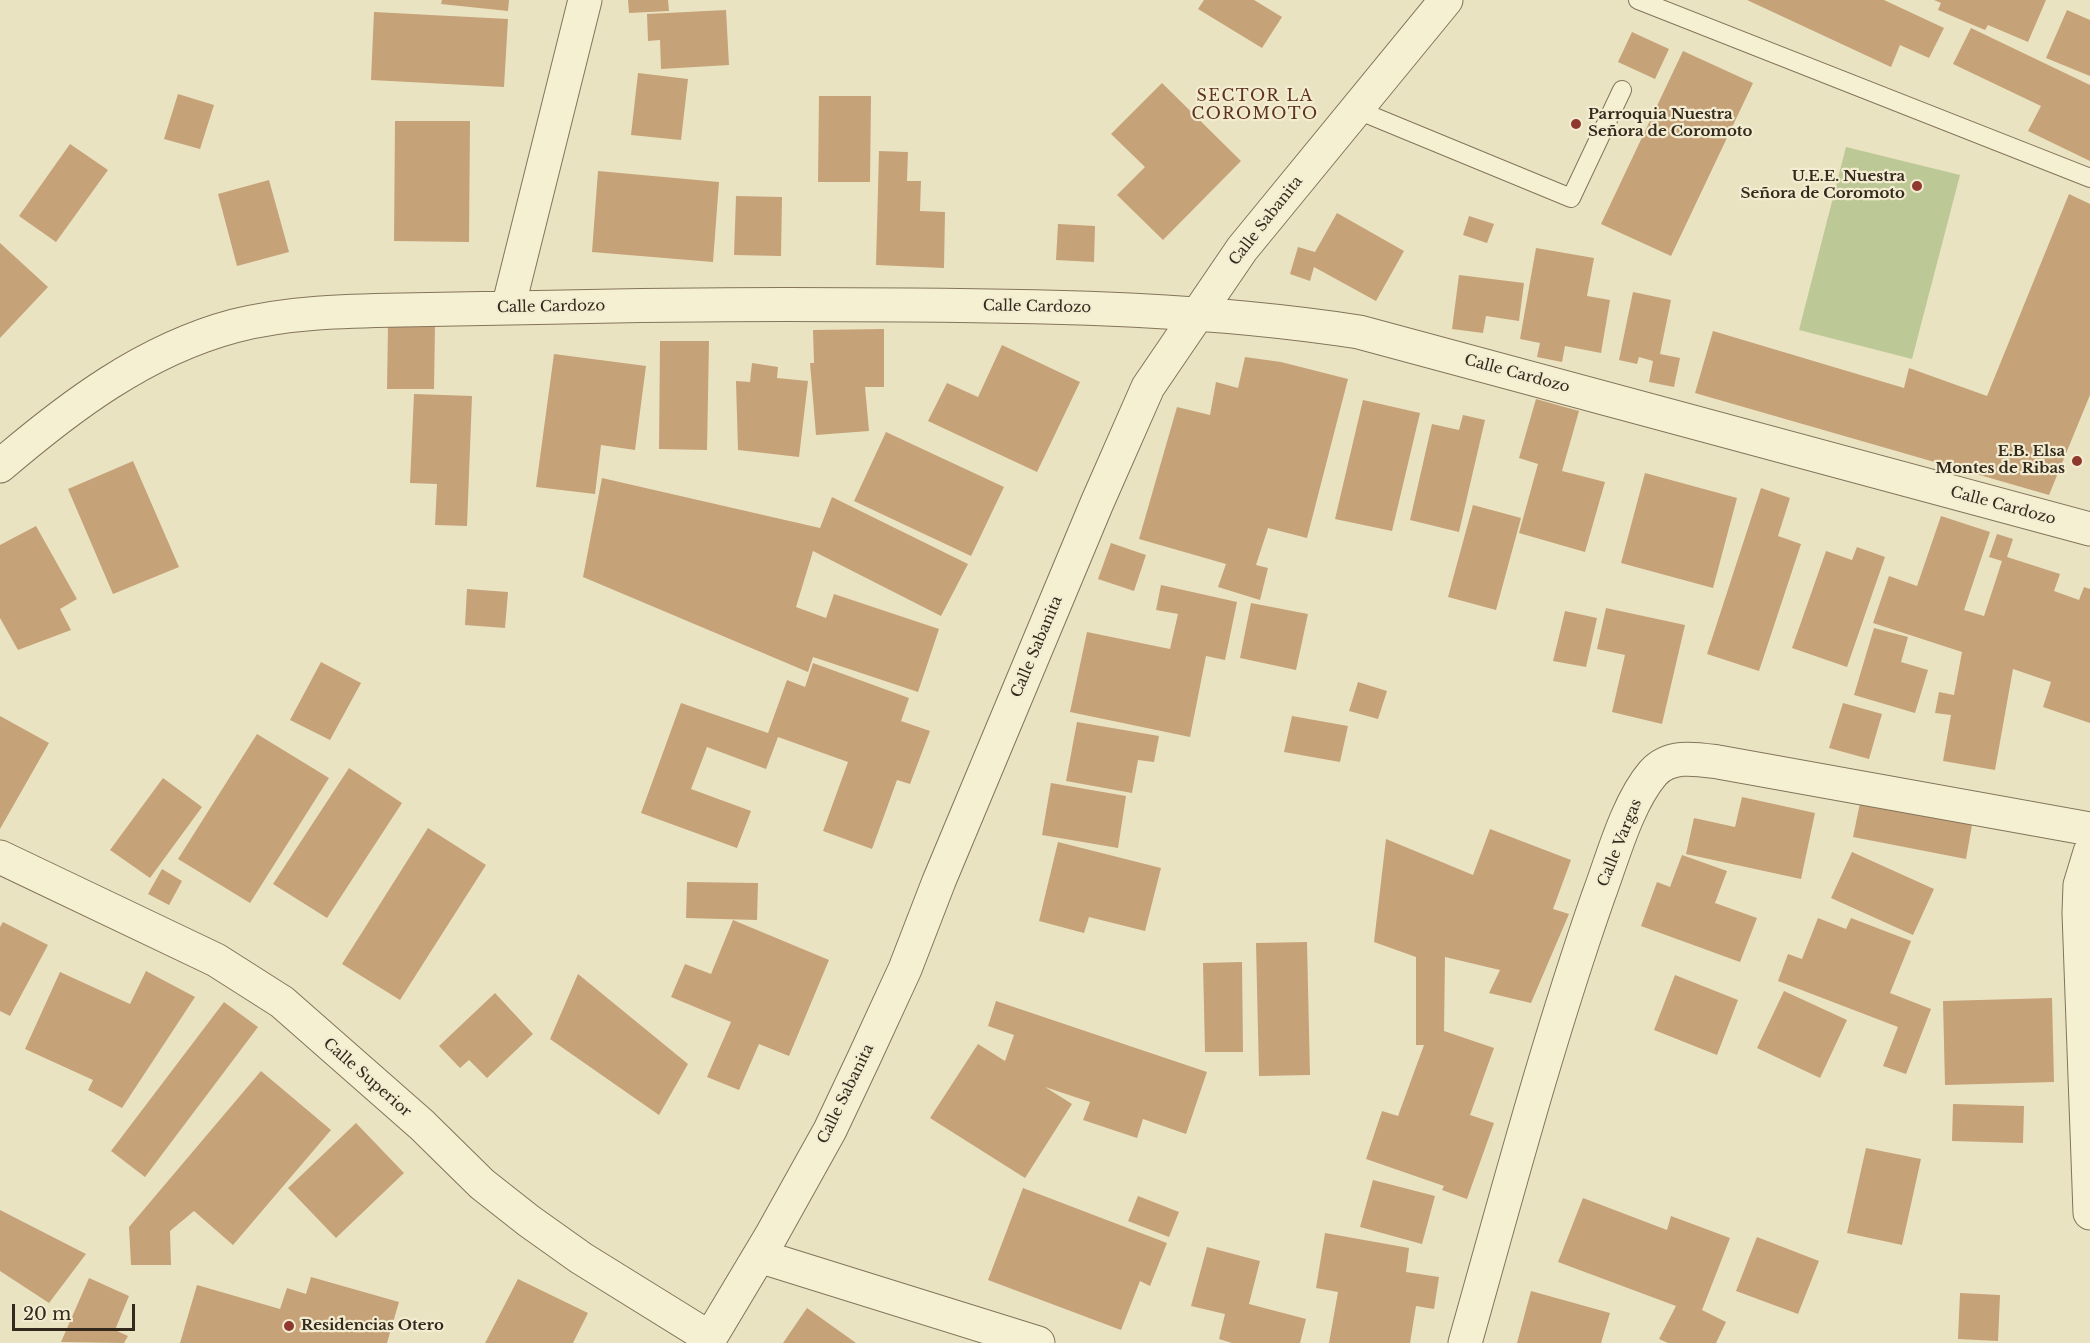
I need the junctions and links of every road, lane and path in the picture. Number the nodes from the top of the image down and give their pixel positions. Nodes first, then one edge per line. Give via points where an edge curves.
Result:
1 (585, 0) edge
2 (1446, 0) edge
3 (1638, 0) edge
4 (1622, 90) dead end
5 (1355, 109) junction
6 (2090, 178) edge
7 (508, 308) junction
8 (1198, 313) junction
9 (0, 466) edge
10 (2090, 529) edge
11 (2090, 829) edge
12 (2090, 852) edge
13 (0, 857) edge
14 (2085, 885) edge
15 (2090, 1213) edge
16 (759, 1256) junction
17 (709, 1340) edge
18 (1038, 1343) edge
19 (1465, 1343) edge

1 - 7 street
2 - 5 street, Calle Sabanita
3 - 6 lane
4 - 5 lane via 1571,198
5 - 8 street, Calle Sabanita via 1242,249
7 - 8 street, Calle Cardozo via 1032,305
7 - 9 street, Calle Cardozo via 339,311 271,317 230,327 144,363 88,395
8 - 10 street, Calle Cardozo via 1359,332
8 - 16 street, Calle Sabanita via 1148,387 905,969 830,1130
11 - 19 street, Calle Vargas via 1718,762 1688,759 1663,764 1638,797 1585,936
12 - 14 street
13 - 17 street, Calle Superior via 216,960 282,1002 422,1125 482,1184 581,1258
14 - 15 street via 2079,913
16 - 17 street, Calle Sabanita
16 - 18 street

